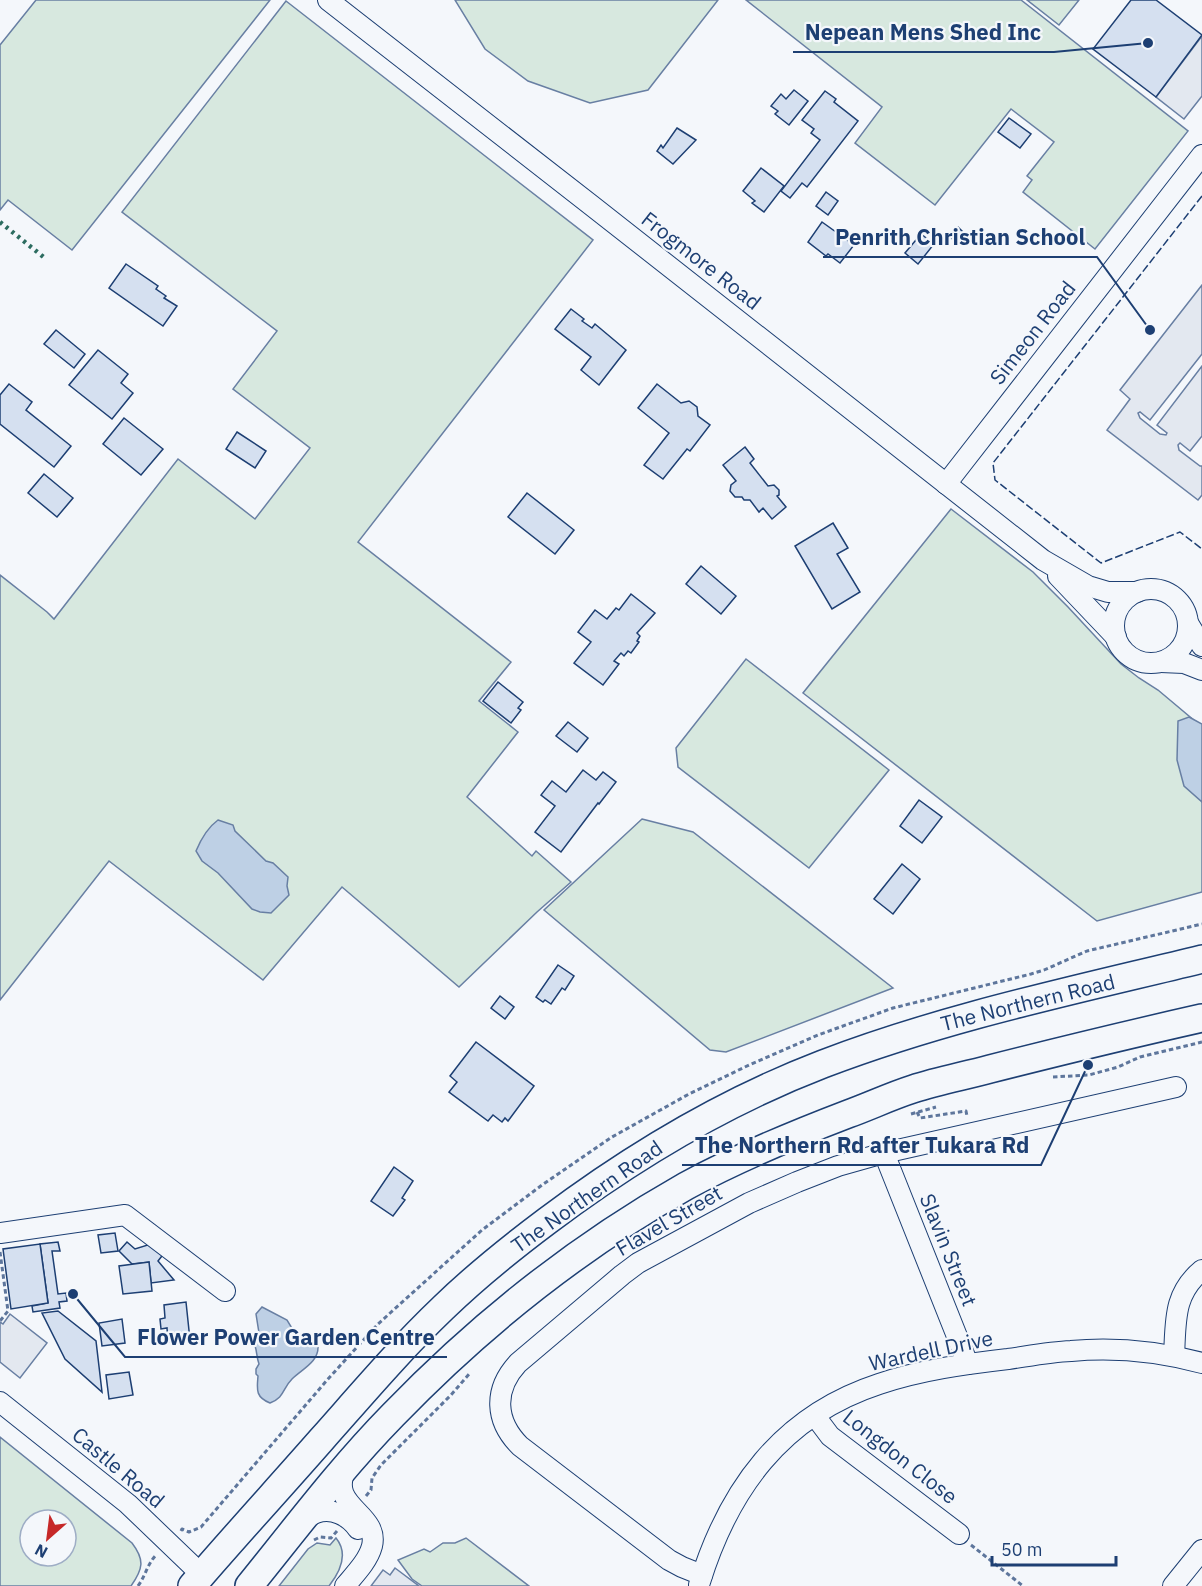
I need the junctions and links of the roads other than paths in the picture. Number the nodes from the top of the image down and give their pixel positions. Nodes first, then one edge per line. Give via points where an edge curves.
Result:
1 (328, 0) edge
2 (1202, 155) edge
3 (946, 484) junction
4 (1043, 560) junction
5 (1137, 592) junction
6 (1188, 623) junction
7 (1116, 637) junction
8 (1202, 646) edge
9 (1160, 662) junction
10 (1202, 670) edge
11 (1202, 959) edge
12 (1202, 1018) edge
13 (1176, 1087) dead end
14 (884, 1153) junction
15 (0, 1233) edge
16 (1202, 1270) edge
17 (225, 1291) dead end
18 (1174, 1356) junction
19 (1202, 1363) edge
20 (968, 1364) junction
21 (0, 1402) edge
22 (815, 1416) junction
23 (350, 1461) junction
24 (306, 1532) junction
25 (959, 1534) road end
26 (1202, 1550) edge
27 (361, 1566) junction
28 (197, 1580) edge
29 (701, 1580) edge
30 (249, 1586) edge
31 (345, 1586) edge
32 (1173, 1586) edge

1 - 3 street, Frogmore Road
2 - 3 street, Simeon Road
3 - 4 street, Frogmore Road
4 - 5 street, Frogmore Road via 1089,586 1108,592
4 - 7 street, Frogmore Road
5 - 6 street via 1154,590 1171,595 1183,607
5 - 7 street via 1118,610
6 - 8 street
6 - 9 street via 1182,647
7 - 9 street via 1133,658
9 - 10 street via 1184,663
11 - 28 highway, The Northern Road via 991,1010 882,1042 736,1102 650,1149 526,1237 444,1307
12 - 23 highway, The Northern Road via 912,1090 819,1125 688,1185 635,1216 497,1318 392,1415
13 - 14 street, Flavel Street
14 - 20 street, Slavin Street
14 - 29 street, Flavel Street via 838,1166 749,1203 652,1255 622,1275 518,1363 505,1381 501,1413 507,1431 520,1446
15 - 17 street via 125,1215
16 - 18 street via 1184,1289 1179,1302
18 - 19 street, Wardell Drive
18 - 20 street, Wardell Drive via 1083,1350
20 - 22 street, Wardell Drive via 878,1384
21 - 28 street, Castle Road via 128,1504
22 - 25 street, Longdon Close via 830,1436
22 - 29 street, Wardell Drive via 775,1448 744,1485 721,1526
23 - 24 highway, The Northern Road
23 - 27 street via 342,1489 373,1535
24 - 27 street via 316,1513 346,1516 362,1535
24 - 30 highway, The Northern Road
26 - 32 street
27 - 31 street

